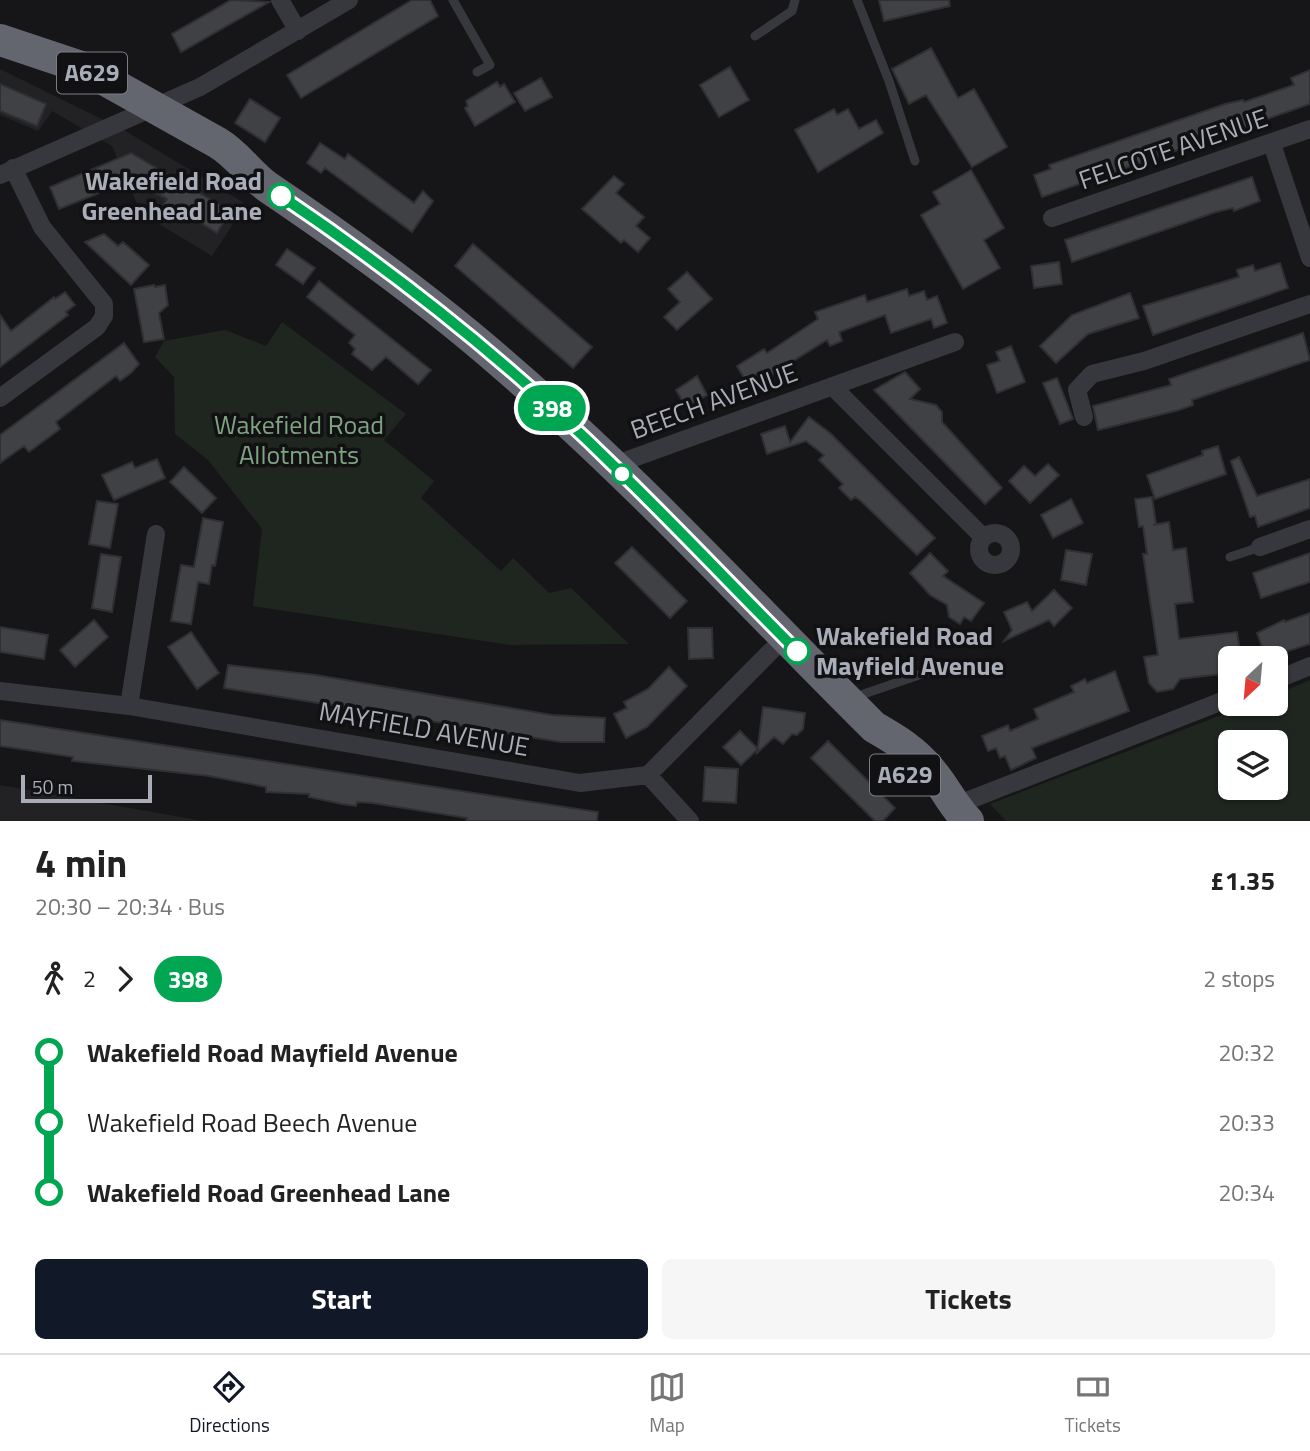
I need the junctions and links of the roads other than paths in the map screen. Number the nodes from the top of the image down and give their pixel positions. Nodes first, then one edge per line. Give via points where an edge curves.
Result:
1 (280, 0) edge
2 (349, 0) edge
3 (453, 0) edge
4 (795, 0) edge
5 (857, 0) edge
6 (298, 31) junction
7 (755, 36) dead end
8 (11, 45) edge
9 (477, 72) dead end
10 (144, 112) junction
11 (1310, 129) edge
12 (1272, 144) junction
13 (915, 161) dead end
14 (6, 172) edge
15 (1052, 218) dead end
16 (1310, 258) edge
17 (1310, 304) edge
18 (956, 342) dead end
19 (832, 386) junction
20 (0, 398) edge
21 (1084, 417) dead end
22 (614, 465) junction
23 (1310, 529) edge
24 (156, 534) dead end
25 (983, 537) dead end
26 (1260, 547) joint
27 (1230, 557) dead end
28 (784, 638) junction
29 (951, 664) dead end
30 (1310, 666) edge
31 (1288, 675) edge
32 (0, 691) edge
33 (846, 700) junction
34 (1218, 703) edge
35 (129, 706) junction
36 (648, 775) junction
37 (961, 814) edge
38 (690, 821) edge

1 - 6 street
2 - 6 street
3 - 9 lane via 490,65
4 - 7 lane via 792,11
5 - 13 lane
6 - 10 street via 203,85
8 - 10 highway, A629 via 83,68
10 - 14 street
10 - 22 highway, A629 via 230,150 261,183 404,282
11 - 12 street, FELCOTE AVENUE
12 - 15 street, FELCOTE AVENUE
12 - 16 street
14 - 20 street via 42,227 104,304 104,316 97,327
17 - 21 street via 1144,361 1092,374 1077,390
18 - 19 street, BEECH AVENUE
19 - 22 street, BEECH AVENUE
19 - 25 street, BEECH AVENUE
22 - 28 highway, A629
23 - 26 street
24 - 35 street
26 - 27 lane
28 - 33 highway, A629
28 - 36 street
29 - 33 lane
30 - 31 street
32 - 35 street, MAYFIELD AVENUE
33 - 37 highway, A629 via 873,727 893,761 916,786
34 - 37 street
35 - 36 street, MAYFIELD AVENUE via 580,783
36 - 38 street

